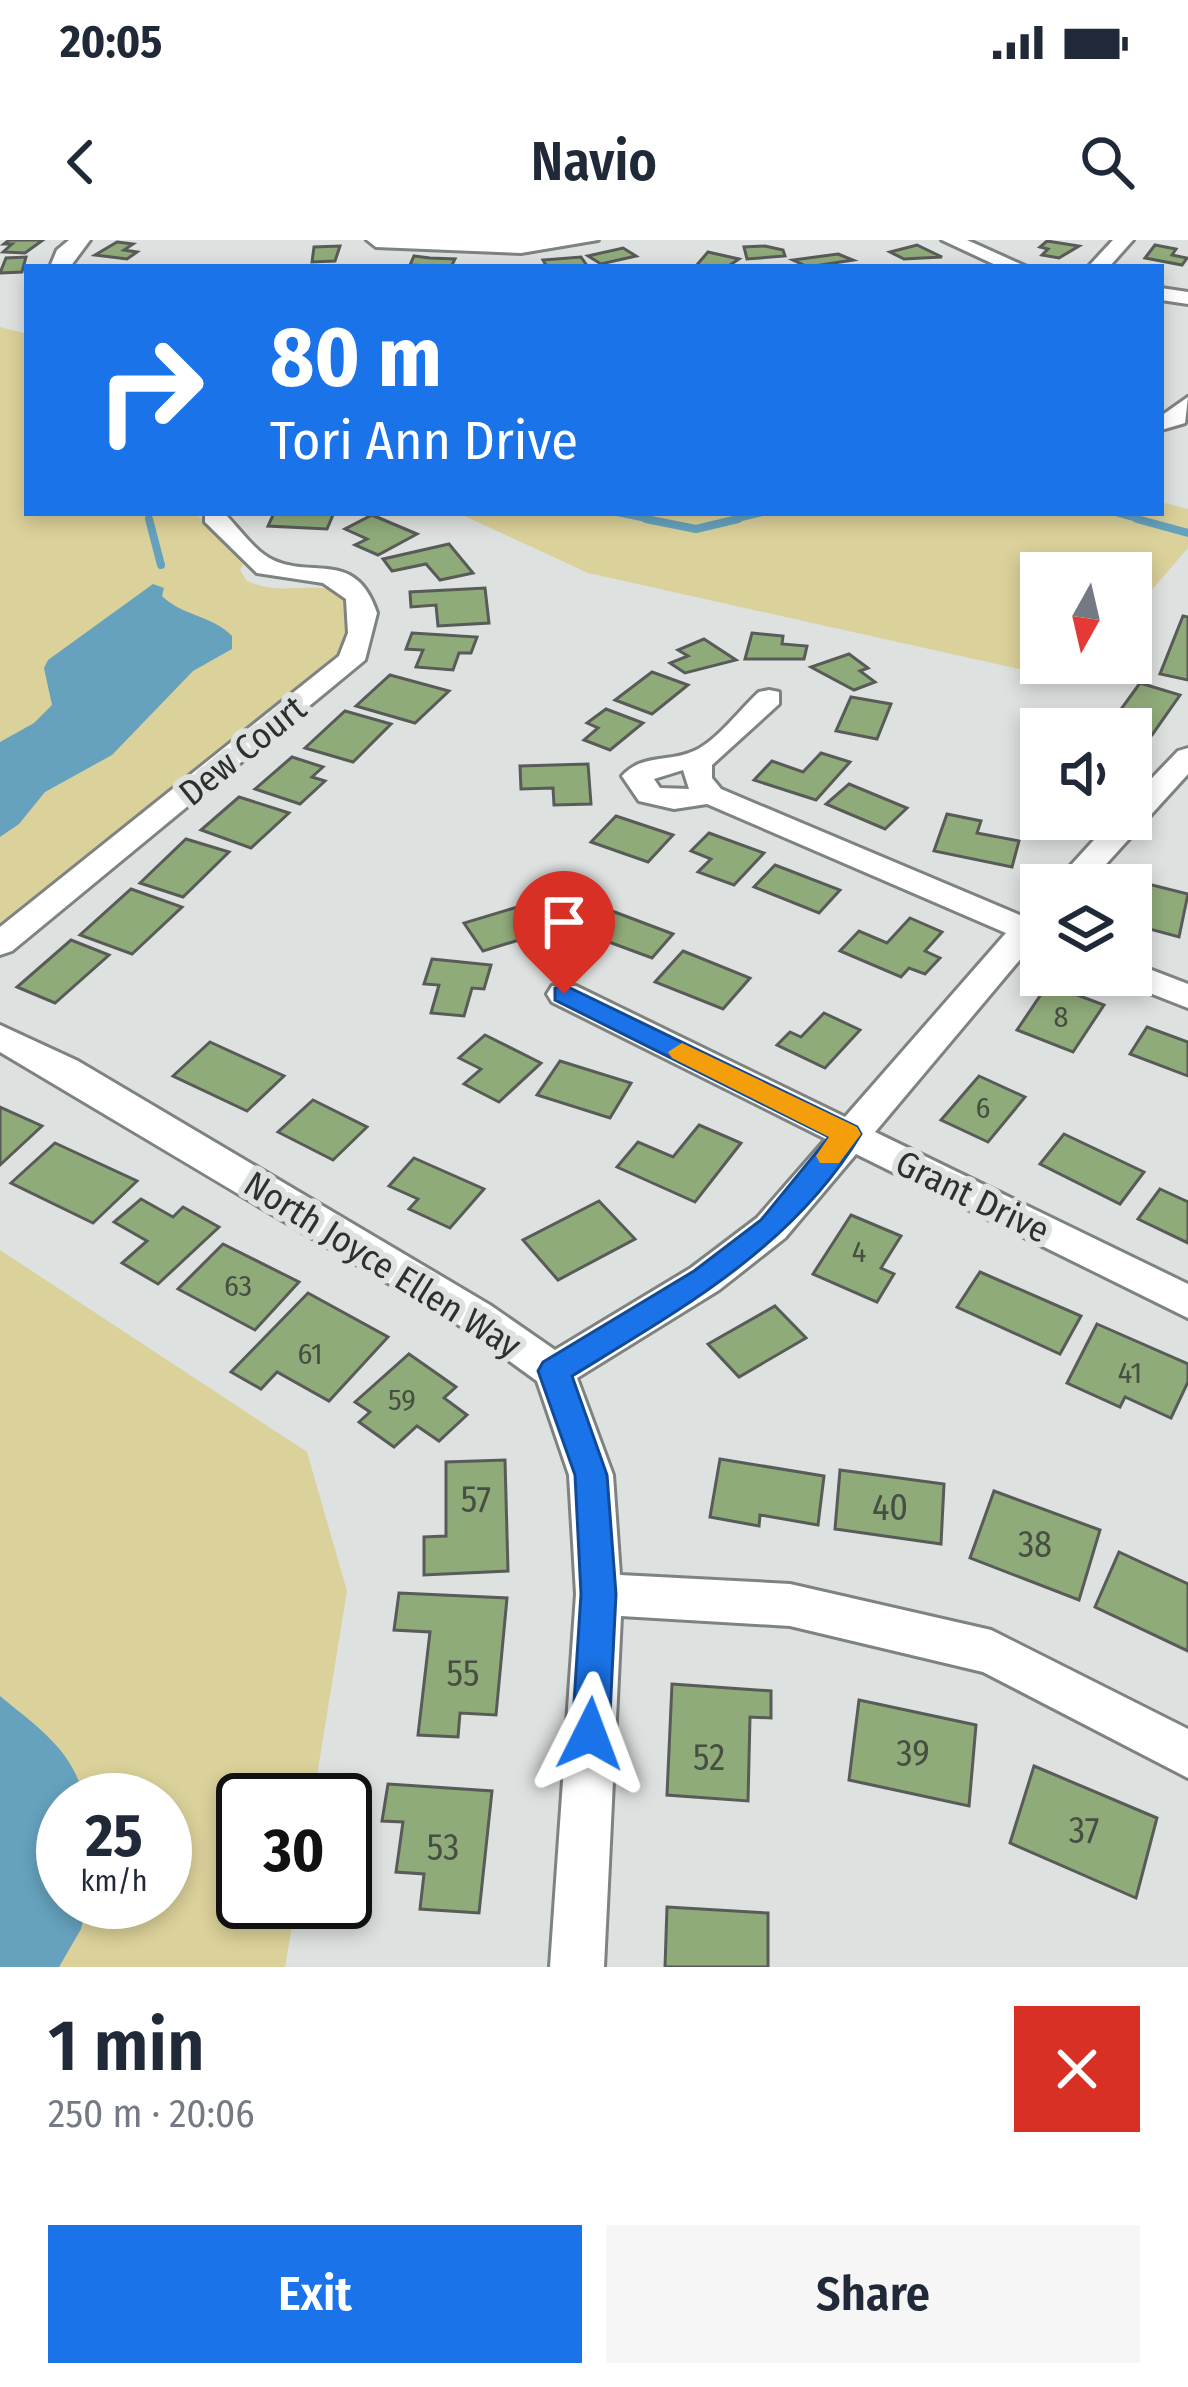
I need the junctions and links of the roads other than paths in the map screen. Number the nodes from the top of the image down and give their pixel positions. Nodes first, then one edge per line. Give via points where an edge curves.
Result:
1 (81, 240) edge
2 (589, 240) edge
3 (951, 240) edge
4 (1124, 240) edge
5 (375, 247) edge
6 (61, 264) edge
7 (1010, 264) edge
8 (1101, 264) edge
9 (1187, 396) edge
10 (1164, 422) edge
11 (214, 517) dead end
12 (769, 698) dead end
13 (702, 760) junction
14 (1183, 770) edge
15 (710, 795) junction
16 (1090, 864) edge
17 (1020, 921) edge
18 (0, 944) edge
19 (1020, 945) edge
20 (1152, 982) edge
21 (564, 994) dead end
22 (1188, 997) edge
23 (0, 1037) edge
24 (848, 1134) junction
25 (1188, 1302) edge
26 (554, 1371) junction
27 (598, 1594) junction
28 (1188, 1754) edge
29 (577, 1967) edge

1 - 6 street
2 - 5 street
3 - 7 street
4 - 8 street
9 - 10 street via 1177,418
11 - 18 street, Dew Court via 266,568 318,570 350,583 363,606 363,636 351,660
12 - 13 street
13 - 15 street via 698,779
13 - 15 street via 637,776 650,795
14 - 16 street
15 - 17 street
19 - 24 street
20 - 22 street
21 - 24 street, Grant Drive
23 - 26 street, North Joyce Ellen Way via 476,1316
24 - 25 street, Grant Drive
24 - 26 street via 771,1228 705,1280
26 - 27 street, North Joyce Ellen Way via 591,1475
27 - 28 street via 790,1605 991,1652
27 - 29 street, North Joyce Ellen Way

